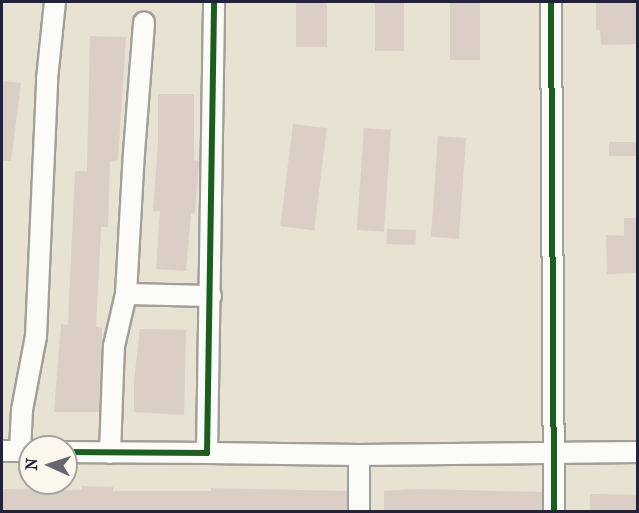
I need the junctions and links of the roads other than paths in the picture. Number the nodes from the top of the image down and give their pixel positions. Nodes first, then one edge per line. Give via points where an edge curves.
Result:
1 (56, 2) edge
2 (214, 2) edge
3 (551, 2) edge
4 (144, 22) dead end
5 (126, 294) junction
6 (211, 296) junction
7 (17, 451) edge
8 (78, 452) edge
9 (638, 452) edge
10 (110, 453) junction
11 (207, 453) junction
12 (553, 453) junction
13 (359, 455) junction
14 (360, 512) edge
15 (554, 512) edge

1 - 7 street via 47,79 36,336
2 - 6 street
3 - 12 street
4 - 5 street
5 - 6 street
5 - 10 street via 114,346
6 - 11 street
8 - 10 street
9 - 12 street
10 - 11 street
11 - 13 street
12 - 13 street
12 - 15 street
13 - 14 street

